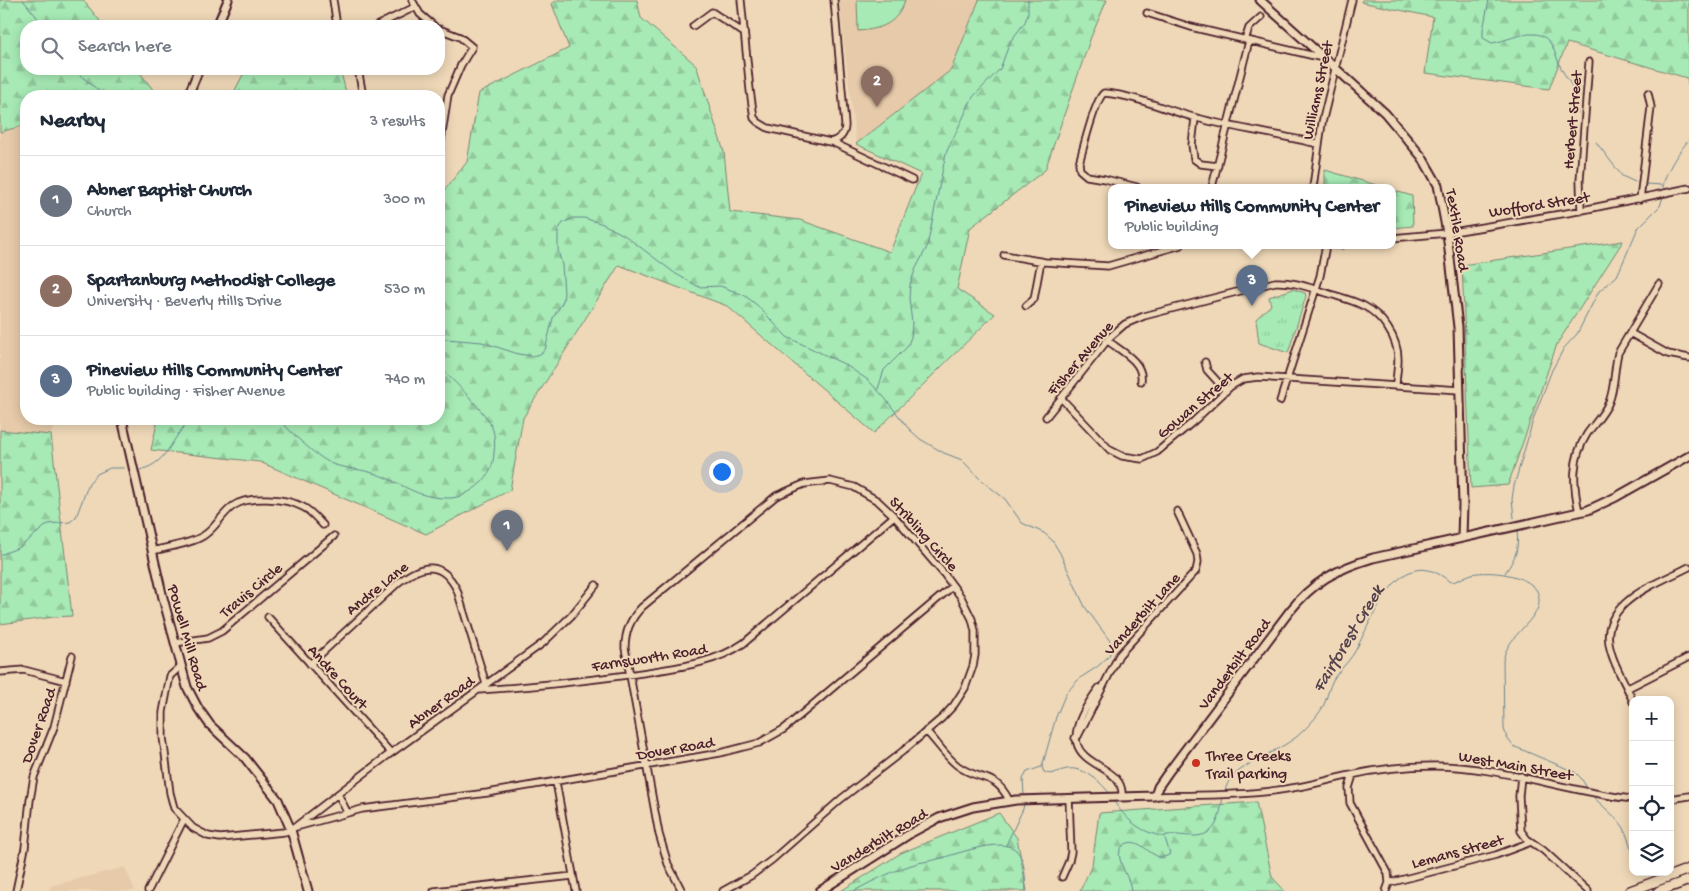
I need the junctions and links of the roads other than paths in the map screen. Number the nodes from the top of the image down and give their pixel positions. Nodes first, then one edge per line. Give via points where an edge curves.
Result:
1 (228, 0) edge
2 (333, 0) edge
3 (412, 0) edge
4 (741, 0) edge
5 (834, 0) edge
6 (1260, 0) edge
7 (1352, 0) edge
8 (415, 7) junction
9 (1147, 13) dead end
10 (1261, 17) dead end
11 (220, 20) edge
12 (336, 20) edge
13 (388, 20) edge
14 (427, 20) edge
15 (694, 26) dead end
16 (445, 31) edge
17 (744, 33) junction
18 (1247, 40) junction
19 (1325, 58) junction
20 (1589, 62) dead end
21 (1335, 67) junction
22 (197, 75) edge
23 (359, 75) edge
24 (190, 90) edge
25 (362, 90) edge
26 (1648, 93) dead end
27 (445, 114) edge
28 (1195, 118) junction
29 (1228, 125) junction
30 (832, 142) junction
31 (1318, 144) junction
32 (1218, 166) junction
33 (912, 180) dead end
34 (1125, 184) edge
35 (1213, 184) edge
36 (1313, 184) edge
37 (1689, 188) edge
38 (1640, 199) junction
39 (1581, 211) junction
40 (1446, 233) junction
41 (1396, 238) edge
42 (1167, 249) edge
43 (1326, 249) edge
44 (1004, 255) dead end
45 (1041, 261) junction
46 (1659, 284) dead end
47 (1316, 290) junction
48 (1026, 306) dead end
49 (1630, 333) junction
50 (1108, 341) junction
51 (1689, 358) edge
52 (1205, 362) dead end
53 (1288, 379) junction
54 (1141, 382) dead end
55 (1396, 386) junction
56 (1460, 390) junction
57 (1226, 391) junction
58 (1061, 398) junction
59 (1280, 401) dead end
60 (1046, 417) dead end
61 (123, 425) edge
62 (1689, 456) edge
63 (1177, 511) dead end
64 (1579, 512) junction
65 (894, 516) junction
66 (323, 525) dead end
67 (334, 536) dead end
68 (1462, 537) junction
69 (152, 551) junction
70 (1689, 567) edge
71 (596, 585) dead end
72 (953, 586) junction
73 (268, 617) dead end
74 (175, 644) junction
75 (72, 656) dead end
76 (1689, 657) edge
77 (310, 664) junction
78 (181, 666) junction
79 (0, 672) edge
80 (630, 674) junction
81 (66, 681) junction
82 (486, 684) junction
83 (1628, 688) junction
84 (478, 690) junction
85 (1631, 696) edge
86 (926, 731) junction
87 (391, 753) junction
88 (646, 766) junction
89 (1353, 775) junction
90 (1521, 776) junction
91 (556, 782) junction
92 (338, 794) junction
93 (1155, 796) junction
94 (1689, 796) edge
95 (1122, 797) junction
96 (1069, 798) junction
97 (1629, 798) edge
98 (1674, 798) edge
99 (1009, 800) junction
100 (347, 812) junction
101 (184, 820) junction
102 (293, 828) junction
103 (1531, 842) junction
104 (1689, 869) edge
105 (573, 876) junction
106 (1062, 877) dead end
107 (1689, 880) edge
108 (1389, 883) junction
109 (16, 891) edge
110 (148, 891) edge
111 (308, 891) edge
112 (434, 891) edge
113 (576, 891) edge
114 (682, 891) edge
115 (723, 891) edge
116 (820, 891) edge
117 (1386, 891) edge
118 (1588, 891) edge
119 (1630, 891) edge
120 (1659, 891) edge

1 - 11 street
2 - 12 street
3 - 8 street
4 - 17 street
5 - 30 street via 846,125 842,136
6 - 19 street, Textile Road
7 - 21 street, Williams Street
8 - 13 street
8 - 14 street
9 - 18 street
10 - 18 street via 1250,28
15 - 17 street via 712,12
16 - 27 street via 460,37 472,47 448,95
17 - 30 street via 752,113 758,122 768,128
18 - 19 street
18 - 29 street
19 - 21 street, Textile Road
20 - 39 street, Herbert Street via 1580,175
21 - 31 street, Williams Street
21 - 40 street, Textile Road via 1385,113 1422,157 1438,185
22 - 24 street
23 - 25 street
26 - 38 street via 1651,107
28 - 29 street
28 - 32 street via 1194,159 1202,164
28 - 34 street via 1132,97 1104,93 1079,163 1080,170 1087,176
29 - 31 street
29 - 32 street
30 - 33 street
31 - 36 street, Williams Street
32 - 35 street
37 - 38 street, Wofford Street
38 - 39 street, Wofford Street
39 - 40 street, Wofford Street
40 - 41 street, Wofford Street
40 - 56 street, Textile Road via 1458,327
42 - 45 street via 1108,266
43 - 47 street
44 - 45 street
45 - 48 street via 1034,299
46 - 49 street
47 - 50 street, Fisher Avenue via 1293,282 1266,284 1134,320 1117,330
47 - 53 street
47 - 55 street, Fisher Avenue via 1360,304 1380,318 1397,350
49 - 51 street via 1668,354
49 - 64 street via 1618,353 1608,404 1583,440 1577,455 1574,479
50 - 54 street via 1139,367
50 - 58 street, Fisher Avenue
52 - 57 street via 1207,370
53 - 55 street, Gowan Street
53 - 57 street, Gowan Street via 1250,378 1237,382
53 - 59 street
55 - 56 street, Gowan Street
56 - 68 street, Textile Road
57 - 58 street, Gowan Street via 1158,452 1142,459 1122,456 1110,450
58 - 60 street, Fisher Avenue
61 - 69 street, Powell Mill Road
62 - 64 street, Vanderbilt Road via 1607,502
63 - 95 street, Vanderbilt Lane via 1197,554 1197,568 1114,662 1075,738 1082,754 1119,783
64 - 68 street, Vanderbilt Road
65 - 72 street, Stribling Circle
65 - 80 street, Farnsworth Road via 735,650 714,659
65 - 80 street, Stribling Circle via 870,496 838,483 804,484 781,493 636,613 628,626 625,641
66 - 69 street via 304,507 292,503 247,500 232,507 201,538
67 - 74 street, Travis Circle via 222,631 208,638
68 - 93 street, Vanderbilt Road via 1352,564 1312,587 1288,612 1186,748
69 - 74 street, Powell Mill Road
70 - 83 street via 1626,600 1616,612 1609,644
71 - 82 street, Abner Road via 543,643
72 - 86 street, Stribling Circle via 972,619 976,643 973,666 954,705
72 - 88 street, Dover Road via 779,733 742,748
73 - 77 street, Andre Court
74 - 78 street, Powell Mill Road
75 - 81 street, Dover Road
76 - 83 street
77 - 82 street, Andre Lane via 406,577 419,569 433,568 450,578 457,590
77 - 87 street, Andre Court
78 - 101 street via 170,676 163,712 163,738 170,793 174,808
78 - 102 street, Powell Mill Road via 192,698 204,718 245,758 272,791
79 - 81 street via 24,670
80 - 84 street, Farnsworth Road
80 - 88 street, Stribling Circle
81 - 109 street, Dover Road via 54,727 34,777
82 - 84 street, Abner Road
83 - 85 street
84 - 87 street, Abner Road
86 - 99 street via 953,762 968,772 992,780
86 - 115 street, Stribling Circle via 773,859
87 - 92 street, Abner Road
88 - 91 street, Dover Road
88 - 114 street, Stribling Circle via 663,849
89 - 90 street, West Main Street via 1390,768 1433,766
89 - 93 street, West Main Street via 1266,792
89 - 108 street via 1348,788 1350,803 1387,870
90 - 97 street, West Main Street
90 - 103 street via 1519,827
91 - 100 street, Dover Road
91 - 105 street
92 - 100 street
92 - 102 street, Abner Road
93 - 95 street, Vanderbilt Road
94 - 98 street
95 - 96 street, Vanderbilt Road
96 - 99 street, Vanderbilt Road
96 - 106 street via 1071,852
99 - 116 street, Vanderbilt Road via 973,807 931,822
100 - 102 street, Dover Road
101 - 102 street, Dover Road via 208,836 220,838 273,834
101 - 110 street
102 - 111 street, Powell Mill Road
103 - 108 street, Lemans Street via 1496,855
103 - 118 street
104 - 119 main road
105 - 112 street
105 - 113 street
107 - 120 main road
108 - 117 street

